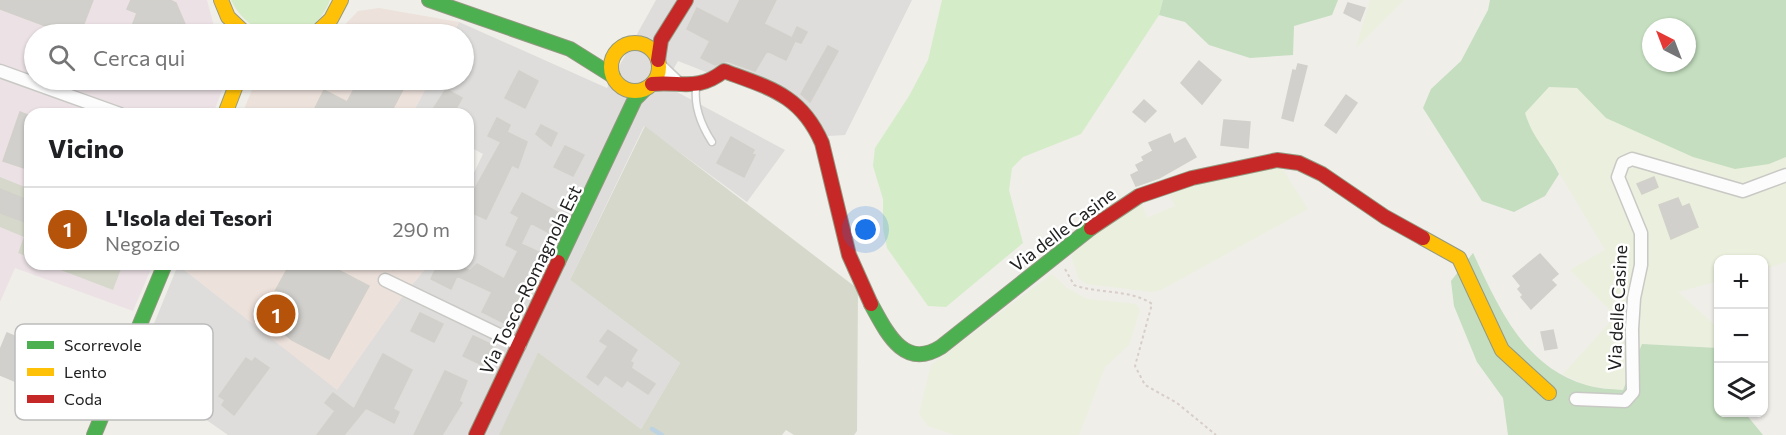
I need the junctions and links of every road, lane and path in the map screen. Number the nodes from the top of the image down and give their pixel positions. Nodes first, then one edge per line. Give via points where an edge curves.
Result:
1 (221, 0) edge
2 (351, 0) edge
3 (429, 0) edge
4 (686, 0) edge
5 (339, 6) edge
6 (676, 13) junction
7 (234, 24) edge
8 (326, 24) edge
9 (634, 43) junction
10 (570, 49) junction
11 (618, 50) junction
12 (659, 62) junction
13 (0, 71) edge
14 (614, 79) junction
15 (24, 80) edge
16 (679, 84) junction
17 (649, 86) junction
18 (696, 87) junction
19 (53, 90) edge
20 (235, 90) edge
21 (103, 108) edge
22 (227, 108) edge
23 (618, 141) junction
24 (712, 142) dead end
25 (1786, 175) edge
26 (1058, 254) junction
27 (163, 270) edge
28 (385, 280) dead end
29 (140, 324) edge
30 (520, 345) junction
31 (1548, 393) dead end
32 (1576, 399) dead end
33 (100, 420) edge
34 (480, 434) edge
35 (94, 435) edge
36 (1216, 435) edge

1 - 7 main road
2 - 5 main road
3 - 10 main road
4 - 6 main road, Via Tosco-Romagnola Est
5 - 8 main road
6 - 9 main road, Via Tosco-Romagnola Est
6 - 12 main road, Via Tosco-Romagnola Est via 661,40
9 - 11 main road, Via Tosco-Romagnola Est
9 - 12 main road via 650,47
10 - 11 main road
10 - 14 main road
11 - 14 main road, Via Tosco-Romagnola Est via 611,65
12 - 16 street
12 - 17 main road, Via Tosco-Romagnola Est via 658,76
13 - 15 street
14 - 17 main road via 631,91
14 - 23 main road, Via Tosco-Romagnola Est
16 - 17 main road
16 - 18 main road
17 - 23 main road, Via Tosco-Romagnola Est via 635,99
18 - 24 lane via 698,112
18 - 26 main road, Via delle Casine via 724,71 787,98 805,112 822,145 849,255 885,330 904,351 916,356 941,347
19 - 21 street
20 - 22 main road
23 - 30 main road, Via Tosco-Romagnola Est
25 - 32 street, Via delle Casine via 1743,191 1632,159 1623,163 1618,177 1641,233 1641,266 1632,329 1633,392 1625,401
26 - 31 main road, Via delle Casine via 1139,196 1252,163 1299,163 1459,258 1502,350
26 - 36 path via 1074,285 1090,291 1143,297 1152,304 1135,366 1145,385 1177,403
27 - 29 main road
28 - 30 street
30 - 34 main road, Via Tosco-Romagnola Est
33 - 35 main road

